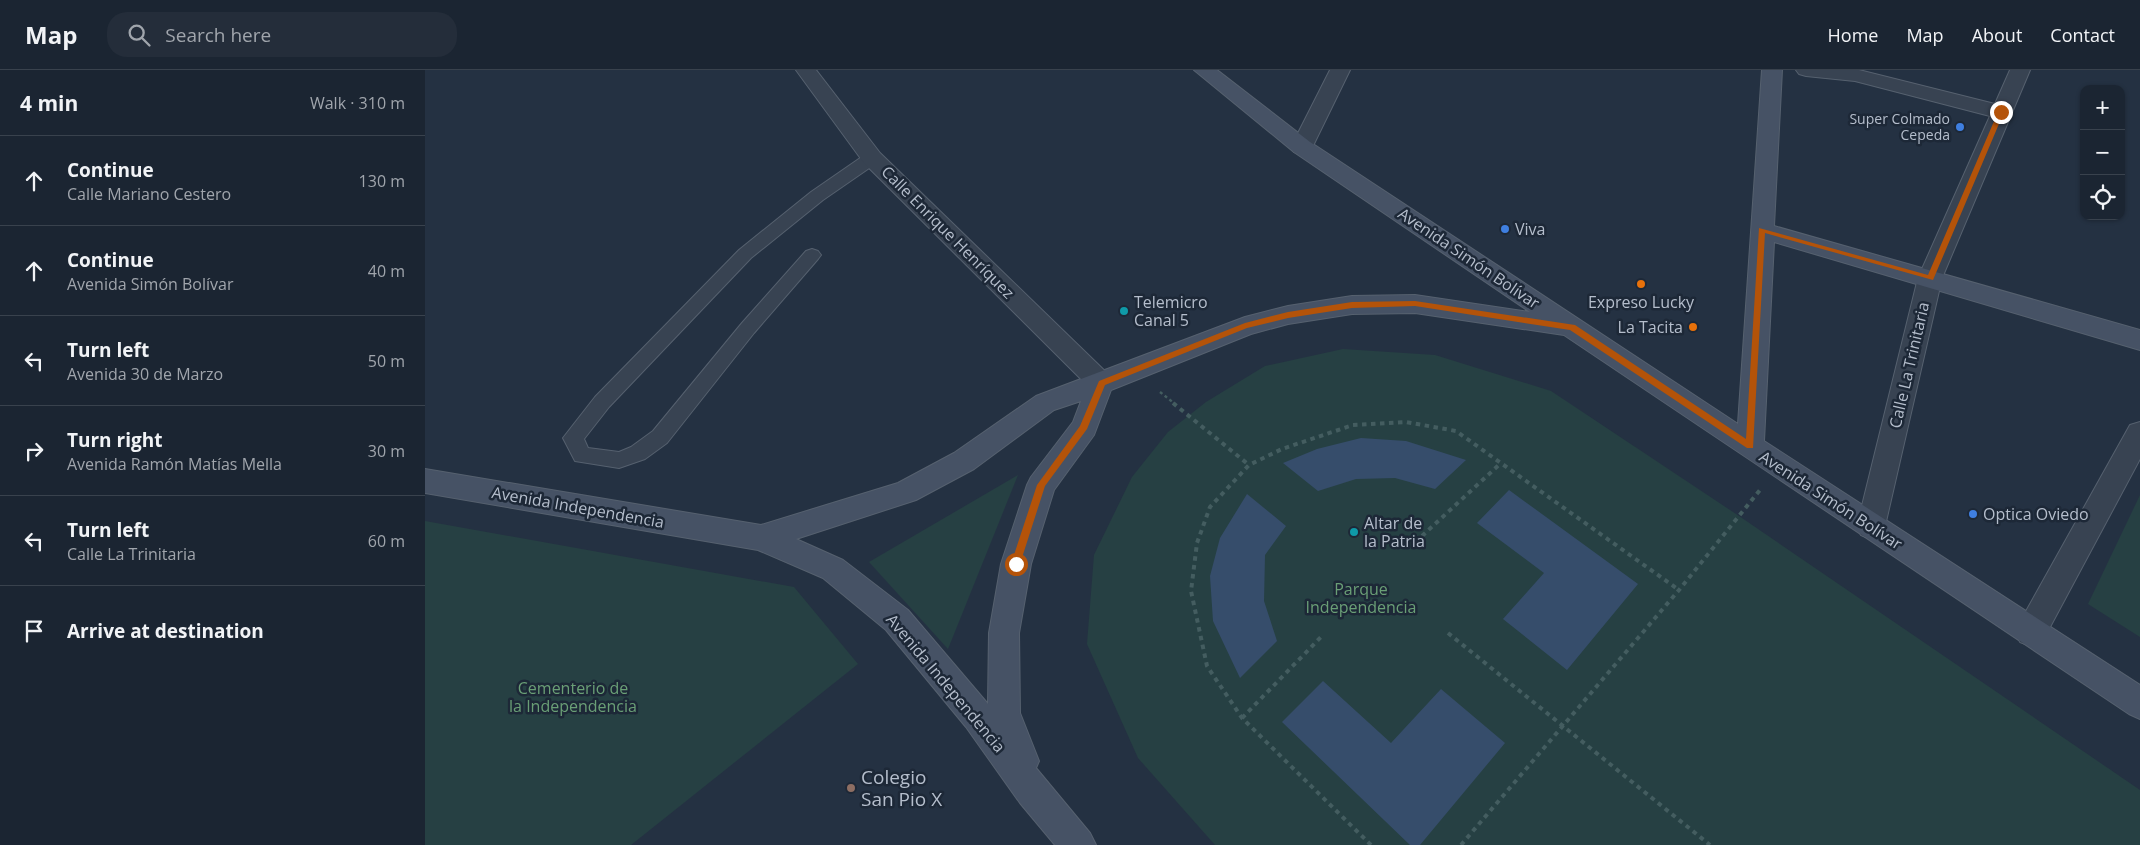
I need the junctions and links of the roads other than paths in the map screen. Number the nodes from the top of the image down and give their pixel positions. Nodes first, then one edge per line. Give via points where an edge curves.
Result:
1 (807, 70) edge
2 (1204, 70) edge
3 (1341, 70) edge
4 (1772, 70) edge
5 (1806, 70) edge
6 (2020, 70) edge
7 (2001, 112) junction
8 (1302, 147) junction
9 (872, 158) junction
10 (1762, 230) junction
11 (812, 255) dead end
12 (1930, 278) junction
13 (1572, 327) junction
14 (2140, 340) edge
15 (1101, 383) junction
16 (2140, 434) edge
17 (1750, 446) junction
18 (425, 481) edge
19 (1871, 526) junction
20 (761, 538) junction
21 (2031, 632) junction
22 (2140, 703) edge
23 (1032, 790) junction
24 (1078, 845) edge

1 - 9 street, Calle Enrique Henríquez
2 - 8 main road, Avenida Simón Bolívar
3 - 8 street
4 - 10 main road
5 - 7 street via 1855,76
6 - 7 street, Calle La Trinitaria
7 - 12 street, Calle La Trinitaria
8 - 13 main road, Avenida Simón Bolívar
9 - 11 lane via 817,196 745,254 573,438 582,455 619,460 638,453 660,437 747,328
9 - 15 street, Calle Enrique Henríquez
10 - 12 main road
10 - 17 main road
12 - 14 main road
12 - 19 street, Calle La Trinitaria
13 - 15 main road, Avenida Independencia via 1415,304 1352,305 1288,315 1245,326
13 - 17 main road, Avenida Simón Bolívar
15 - 20 main road, Avenida Independencia via 1045,403 964,461 906,492
15 - 23 main road via 1084,427 1041,485 1016,564 1004,633 1004,713
16 - 21 street
17 - 19 main road, Avenida Simón Bolívar
18 - 20 main road, Avenida Independencia
19 - 21 main road, Avenida Simón Bolívar
20 - 23 main road, Avenida Independencia via 833,568 897,620 977,716
21 - 22 main road, Avenida Simón Bolívar
23 - 24 main road, Avenida Independencia

